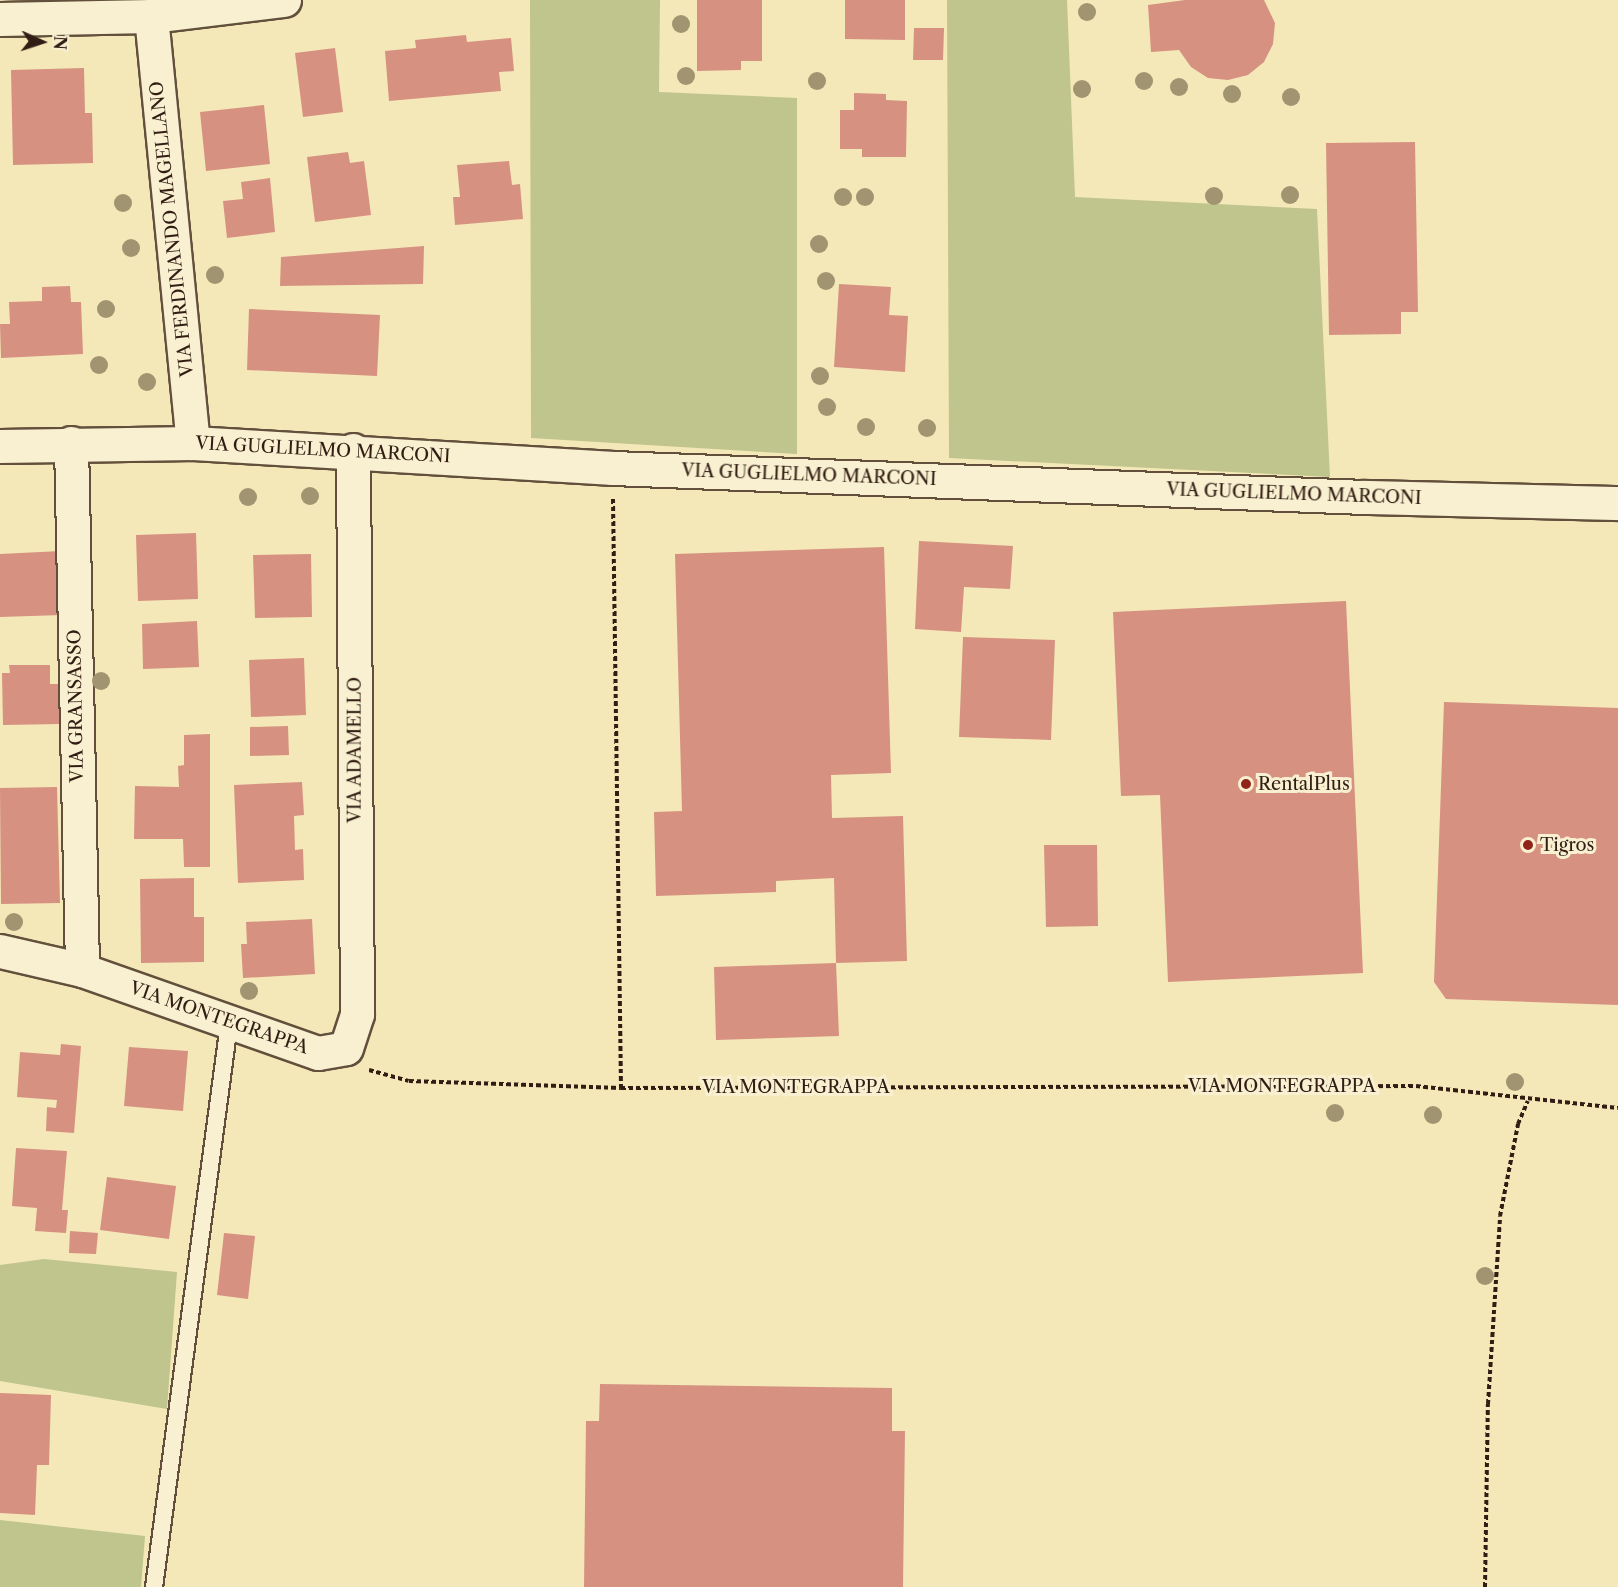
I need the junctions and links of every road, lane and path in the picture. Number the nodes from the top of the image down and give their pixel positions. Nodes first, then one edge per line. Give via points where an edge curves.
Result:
1 (284, 0) edge
2 (151, 16) junction
3 (0, 20) edge
4 (71, 443) junction
5 (193, 443) junction
6 (0, 446) edge
7 (353, 450) junction
8 (613, 468) junction
9 (1618, 503) edge
10 (0, 951) edge
11 (82, 970) junction
12 (229, 1024) junction
13 (346, 1048) junction
14 (621, 1088) junction
15 (1528, 1101) junction
16 (1618, 1108) edge
17 (153, 1587) edge
18 (1485, 1587) edge

1 - 2 street
2 - 3 street
2 - 5 street, VIA FERDINANDO MAGELLANO
4 - 5 street, VIA GUGLIELMO MARCONI
4 - 6 street, VIA GUGLIELMO MARCONI
4 - 11 street, VIA GRANSASSO
5 - 7 street, VIA GUGLIELMO MARCONI
7 - 8 street, VIA GUGLIELMO MARCONI
7 - 13 street, VIA ADAMELLO via 357,1014
8 - 9 street, VIA GUGLIELMO MARCONI
8 - 14 path
10 - 11 street, VIA MONTEGRAPPA
11 - 12 street, VIA MONTEGRAPPA
12 - 13 street, VIA MONTEGRAPPA via 318,1053
12 - 17 lane
13 - 14 path, VIA MONTEGRAPPA via 373,1073 409,1081
14 - 15 path, VIA MONTEGRAPPA via 1416,1086
15 - 16 path, VIA MONTEGRAPPA
15 - 18 path via 1518,1124 1500,1216 1488,1404

